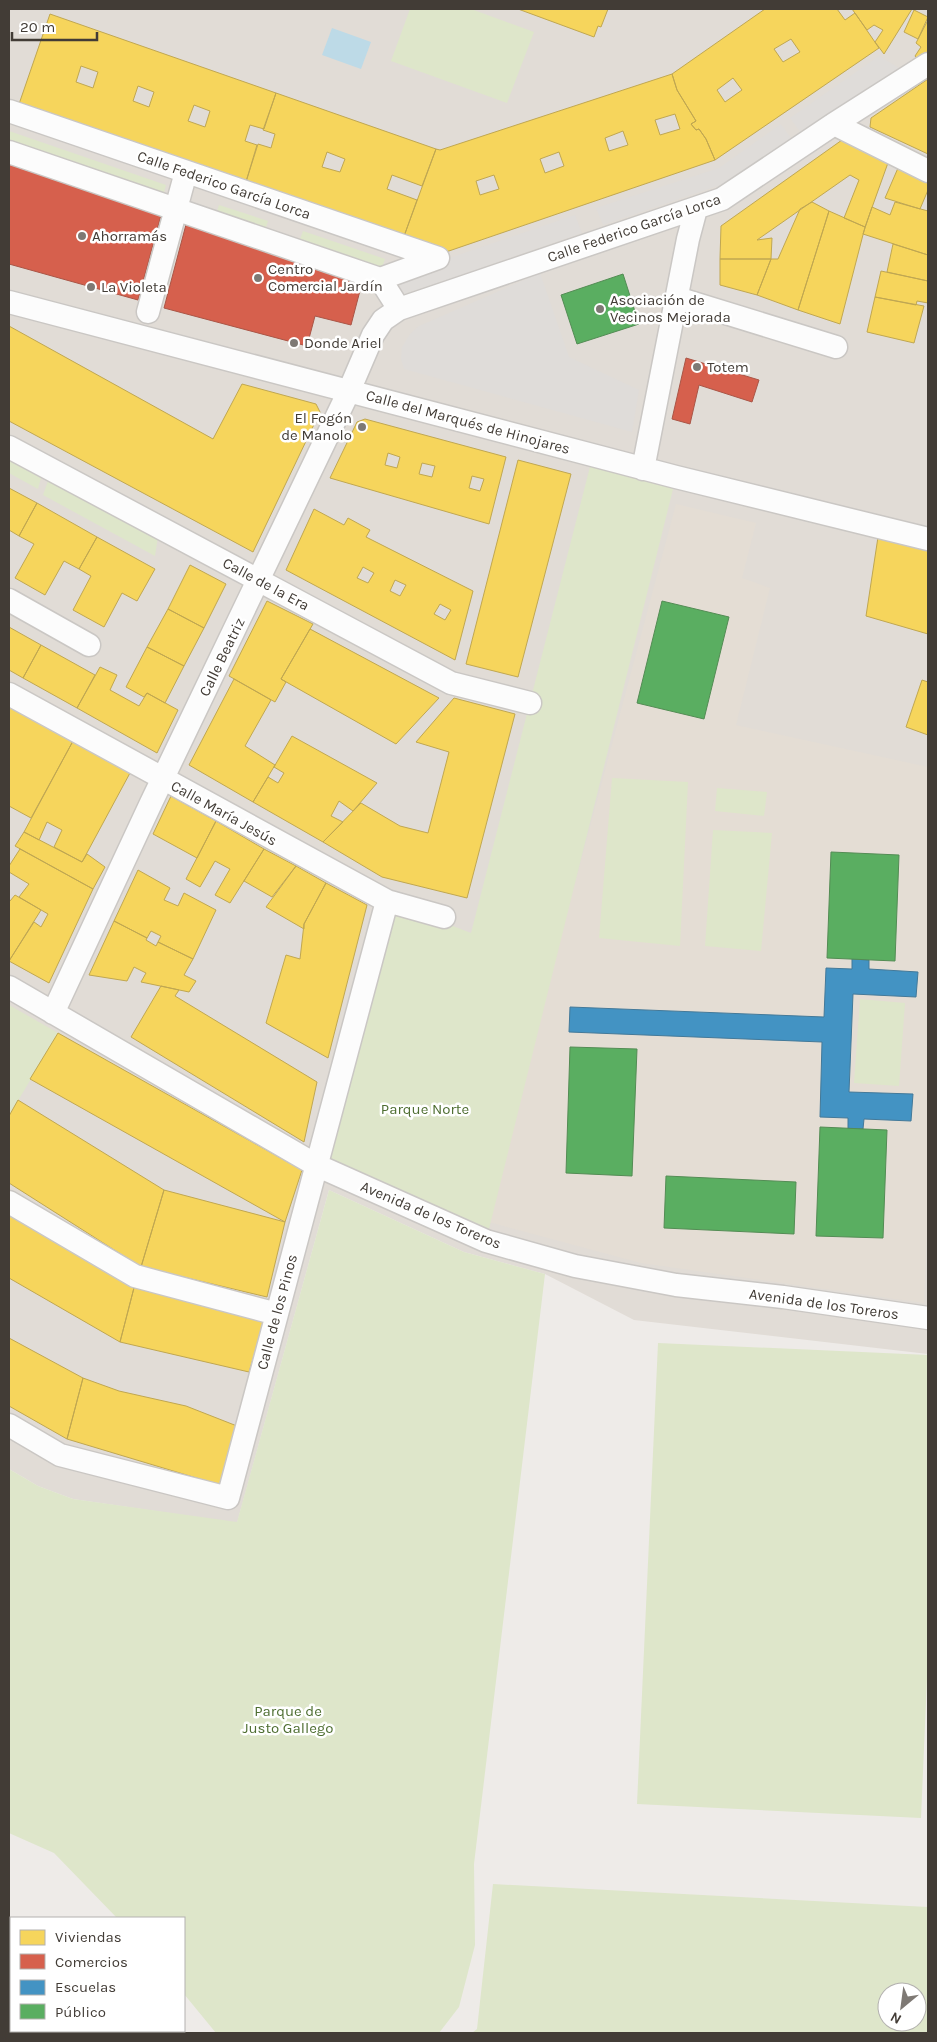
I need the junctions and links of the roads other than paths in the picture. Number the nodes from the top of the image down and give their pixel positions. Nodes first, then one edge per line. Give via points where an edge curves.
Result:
1 (928, 64) edge
2 (9, 111) edge
3 (834, 124) junction
4 (9, 152) edge
5 (928, 171) edge
6 (186, 172) junction
7 (176, 208) junction
8 (696, 209) junction
9 (380, 279) junction
10 (677, 298) junction
11 (9, 302) edge
12 (399, 309) junction
13 (148, 312) dead end
14 (836, 347) dead end
15 (349, 391) junction
16 (9, 447) edge
17 (643, 469) junction
18 (928, 539) edge
19 (259, 580) junction
20 (9, 600) edge
21 (89, 645) dead end
22 (9, 694) edge
23 (530, 703) dead end
24 (162, 780) junction
25 (387, 902) junction
26 (444, 917) dead end
27 (9, 987) edge
28 (53, 1013) junction
29 (316, 1166) junction
30 (9, 1202) edge
31 (277, 1314) junction
32 (928, 1318) edge
33 (9, 1425) edge

1 - 3 street, Calle Federico García Lorca
2 - 6 street, Calle Federico García Lorca
3 - 5 street
3 - 8 street, Calle Federico García Lorca via 722,199
4 - 7 street
6 - 7 street
6 - 9 street, Calle Federico García Lorca via 438,258
7 - 9 street
7 - 13 street
8 - 10 street
8 - 12 street, Calle Federico García Lorca
9 - 12 street
10 - 14 street
10 - 17 street
11 - 15 street, Calle del Marqués de Hinojares
12 - 15 street, Calle Beatriz via 383,320 373,335
15 - 17 street, Calle del Marqués de Hinojares
15 - 19 street, Calle Beatriz
16 - 19 street, Calle de la Era
17 - 18 street, Calle del Marqués de Hinojares
19 - 23 street, Calle de la Era via 451,683
19 - 24 street, Calle Beatriz
20 - 21 street
22 - 24 street, Calle María Jesús
24 - 25 street, Calle María Jesús
24 - 28 street, Calle Beatriz
25 - 26 street, Calle María Jesús
25 - 29 street, Calle de los Pinos
27 - 28 street, Avenida de los Toreros
28 - 29 street, Avenida de los Toreros
29 - 31 street, Calle de los Pinos
29 - 32 street, Avenida de los Toreros via 486,1241 575,1266 676,1285
30 - 31 street via 135,1276
31 - 33 street, Calle de los Pinos via 228,1498 60,1455

